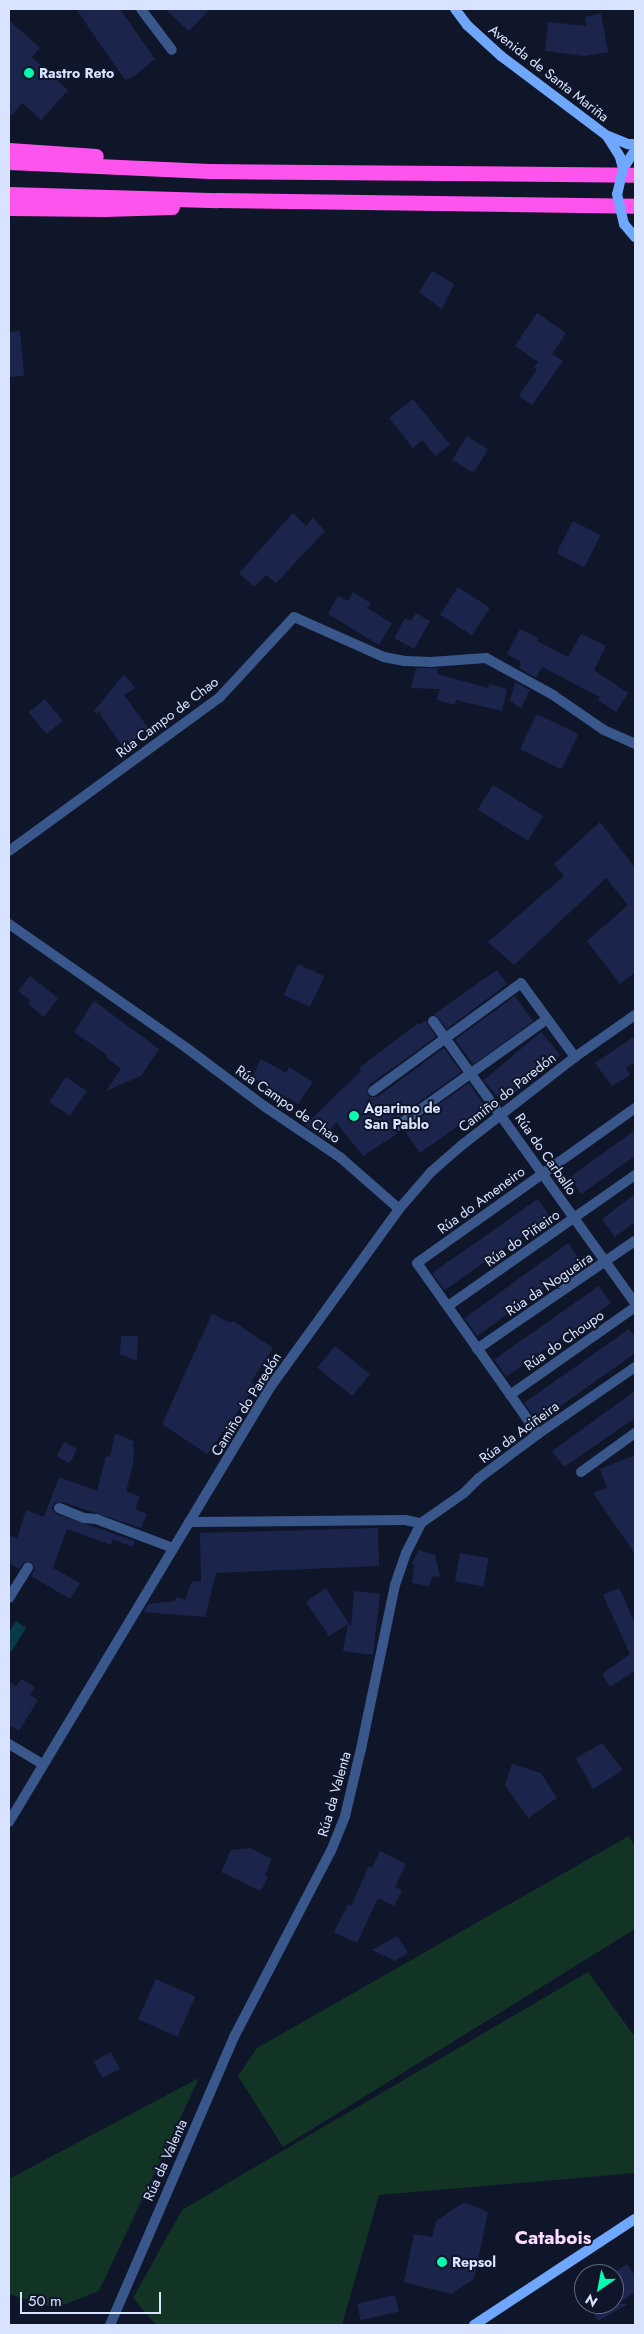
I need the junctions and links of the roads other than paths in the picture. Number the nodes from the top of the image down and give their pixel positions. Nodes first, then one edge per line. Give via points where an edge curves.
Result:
1 (141, 9) edge
2 (455, 9) edge
3 (172, 50) dead end
4 (607, 136) junction
5 (635, 144) edge
6 (9, 150) edge
7 (635, 150) edge
8 (9, 162) edge
9 (209, 170) junction
10 (629, 172) edge
11 (9, 194) edge
12 (217, 200) junction
13 (635, 206) edge
14 (9, 208) edge
15 (635, 237) edge
16 (635, 744) edge
17 (9, 851) edge
18 (9, 924) edge
19 (635, 1015) edge
20 (547, 1018) junction
21 (433, 1022) dead end
22 (446, 1039) junction
23 (575, 1057) junction
24 (470, 1074) junction
25 (373, 1091) dead end
26 (635, 1108) edge
27 (501, 1114) junction
28 (397, 1126) dead end
29 (542, 1173) junction
30 (635, 1175) edge
31 (400, 1209) junction
32 (575, 1218) junction
33 (635, 1241) edge
34 (606, 1262) junction
35 (635, 1303) edge
36 (448, 1306) junction
37 (635, 1307) edge
38 (477, 1349) junction
39 (635, 1367) edge
40 (510, 1395) junction
41 (635, 1433) edge
42 (538, 1434) junction
43 (580, 1472) dead end
44 (59, 1508) dead end
45 (189, 1522) junction
46 (421, 1523) junction
47 (173, 1548) junction
48 (28, 1568) dead end
49 (9, 1598) edge
50 (9, 1744) edge
51 (42, 1764) junction
52 (9, 1822) edge
53 (635, 2219) edge
54 (110, 2325) edge
55 (474, 2325) edge

1 - 3 street
2 - 4 street, Avenida de Santa Mariña via 467,25 501,56
4 - 5 street, Avenida de Santa Mariña
4 - 10 street, Avenida de Santa Mariña
6 - 9 highway via 141,160
7 - 10 street
8 - 9 highway
9 - 10 highway
10 - 15 street, bridge via 617,194 624,224
11 - 12 highway
12 - 13 highway
12 - 14 highway via 147,209
16 - 17 street, Rúa Campo de Chao via 604,730 553,695 486,658 431,662 384,657 294,617 219,698
18 - 31 street, Rúa Campo de Chao via 341,1158
19 - 23 street, Camiño do Paredón
20 - 22 street, Camiño do Paredón via 521,983
20 - 23 street, Camiño do Paredón
20 - 24 street
21 - 22 street, Rúa do Carballo
22 - 24 street, Rúa do Carballo
22 - 25 street, Camiño do Paredón
23 - 27 street, Camiño do Paredón
24 - 27 street, Rúa do Carballo
24 - 28 street
26 - 29 street, Rúa do Ameneiro
27 - 29 street, Rúa do Carballo
27 - 31 street, Camiño do Paredón via 431,1172
29 - 32 street, Rúa do Carballo
29 - 36 street, Rúa do Ameneiro via 417,1263
30 - 32 street, Rúa do Piñeiro
31 - 45 street, Camiño do Paredón via 271,1386
32 - 34 street, Rúa do Carballo
32 - 36 street, Rúa do Piñeiro
33 - 34 street, Rúa da Nogueira
34 - 35 street, Rúa do Carballo
34 - 38 street, Rúa da Nogueira
36 - 38 street
37 - 40 street, Rúa do Choupo
38 - 40 street
39 - 42 street, Rúa da Aciñeira
40 - 42 street
41 - 43 street
42 - 46 street, Rúa da Aciñeira
44 - 47 street
45 - 46 street via 405,1520
45 - 47 street, Camiño do Paredón
46 - 54 street, Rúa da Valenta via 395,1585 345,1816 331,1851 234,2037
47 - 51 street, Camiño do Paredón
48 - 49 street
50 - 51 street
51 - 52 street, Camiño do Paredón
53 - 55 street

